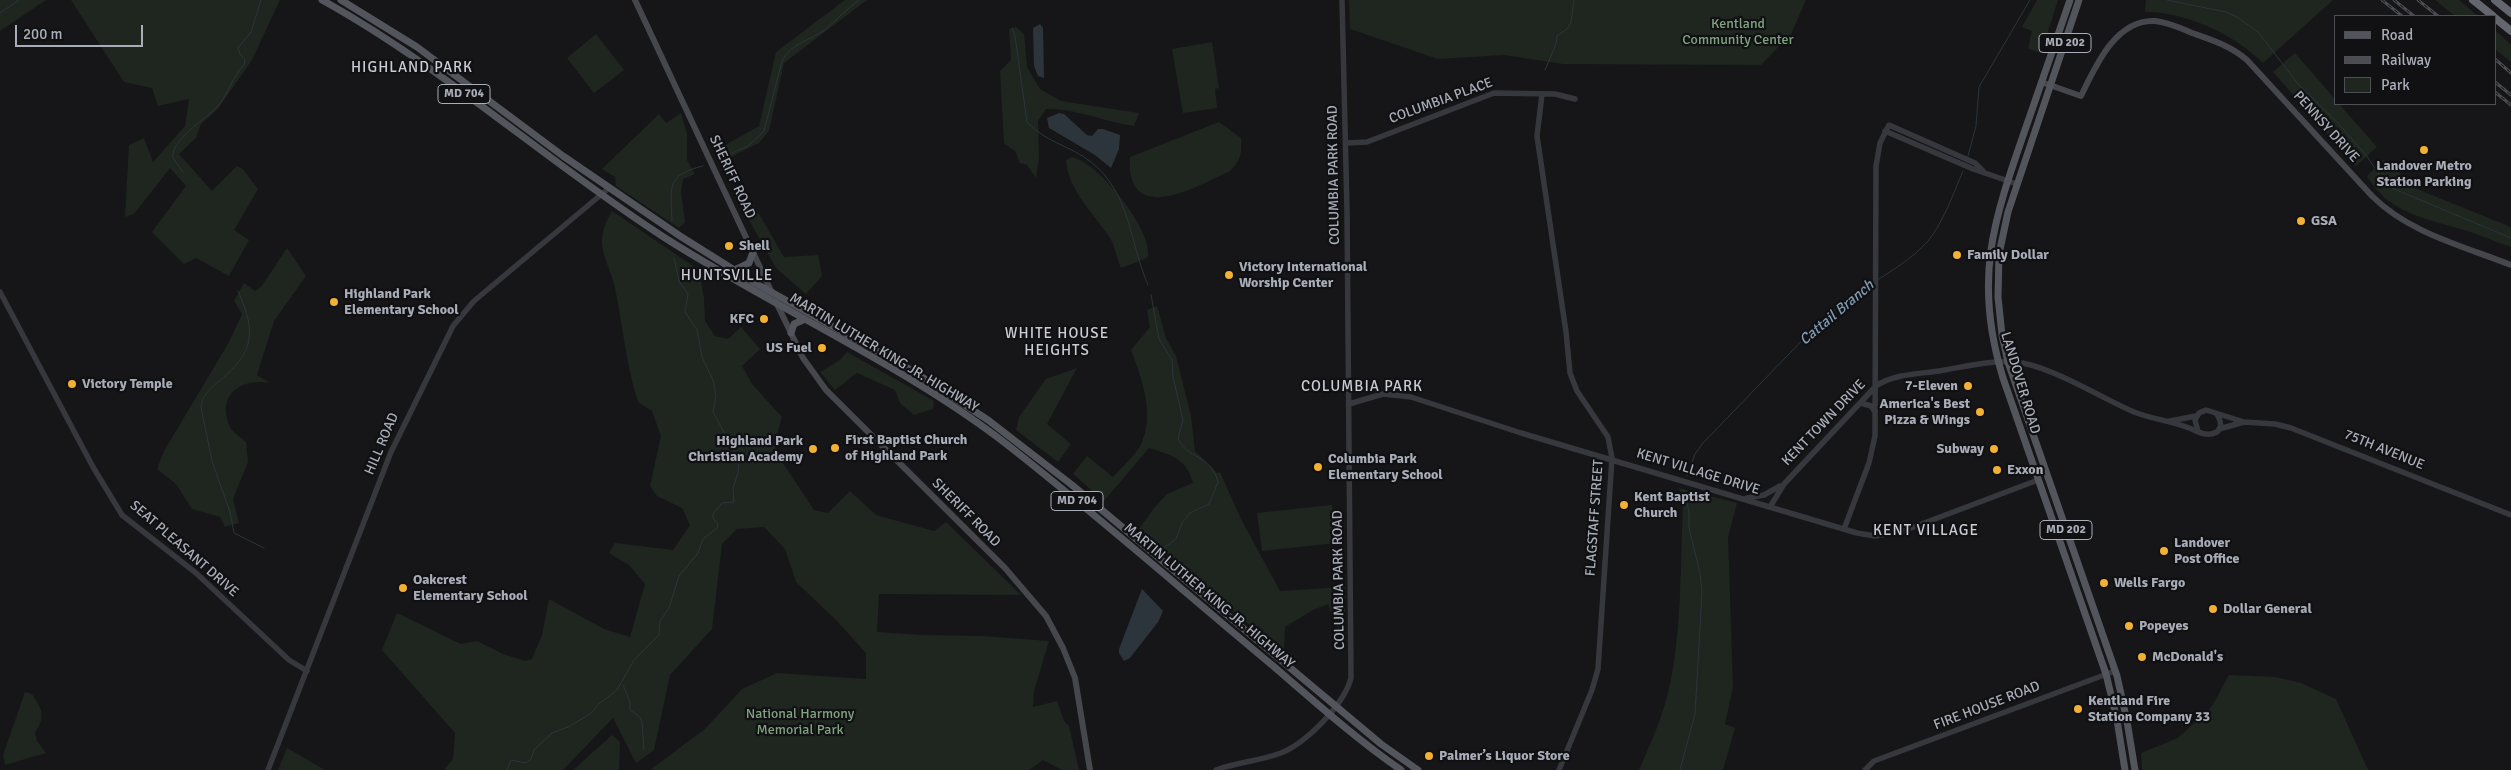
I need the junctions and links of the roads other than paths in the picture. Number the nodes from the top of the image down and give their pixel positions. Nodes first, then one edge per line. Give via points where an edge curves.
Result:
1 (322, 0) edge
2 (335, 0) edge
3 (341, 0) edge
4 (635, 0) edge
5 (1342, 0) edge
6 (2070, 0) edge
7 (2079, 0) edge
8 (2473, 0) edge
9 (2495, 0) edge
10 (358, 10) junction
11 (2511, 13) edge
12 (2492, 15) edge
13 (2496, 19) edge
14 (2511, 31) edge
15 (2041, 82) junction
16 (2051, 85) junction
17 (1542, 94) junction
18 (1575, 99) dead end
19 (1885, 131) junction
20 (1346, 143) junction
21 (1954, 157) junction
22 (2007, 181) junction
23 (2016, 184) junction
24 (609, 188) junction
25 (601, 195) junction
26 (753, 252) junction
27 (2511, 265) edge
28 (735, 270) junction
29 (0, 292) edge
30 (771, 292) junction
31 (778, 304) junction
32 (803, 320) junction
33 (791, 333) junction
34 (1998, 362) junction
35 (2008, 362) junction
36 (1876, 386) junction
37 (1861, 403) junction
38 (1349, 404) junction
39 (1876, 413) junction
40 (2217, 414) junction
41 (2196, 416) junction
42 (2170, 421) junction
43 (2244, 422) junction
44 (2219, 429) junction
45 (2198, 432) junction
46 (1612, 458) junction
47 (2038, 480) junction
48 (1784, 484) junction
49 (1740, 498) junction
50 (1770, 507) junction
51 (2511, 515) edge
52 (1844, 529) junction
53 (307, 671) junction
54 (2115, 671) junction
55 (2106, 674) junction
56 (1336, 706) junction
57 (1329, 714) junction
58 (1866, 767) edge
59 (268, 770) edge
60 (1090, 770) edge
61 (1216, 770) edge
62 (1401, 770) edge
63 (1418, 770) edge
64 (1559, 770) edge
65 (2125, 770) edge
66 (2135, 770) edge

1 - 25 main road, MARTIN LUTHER KING JR. HIGHWAY / MD 704 via 400,48
2 - 10 main road
3 - 10 main road, MARTIN LUTHER KING JR. HIGHWAY / MD 704
4 - 26 main road, SHERIFF ROAD
5 - 20 street, COLUMBIA PARK ROAD
6 - 15 main road, LANDOVER ROAD / MD 202
7 - 16 main road, LANDOVER ROAD / MD 202
8 - 12 highway
9 - 11 highway
10 - 24 main road, MARTIN LUTHER KING JR. HIGHWAY / MD 704 via 416,47
13 - 14 highway
15 - 16 main road
15 - 22 main road, LANDOVER ROAD / MD 202
16 - 23 main road, LANDOVER ROAD / MD 202
16 - 27 main road, PENNSY DRIVE via 2081,96 2108,48 2122,31 2139,23 2162,22 2214,40 2236,51 2251,64 2392,214 2416,228
17 - 18 street, COLUMBIA PLACE
17 - 20 street, COLUMBIA PLACE via 1494,93 1375,139
17 - 46 street, FLAGSTAFF STREET via 1537,136 1570,373 1577,391 1608,437
19 - 21 street
19 - 21 street via 1889,125
19 - 36 street via 1876,166
20 - 38 street, COLUMBIA PARK ROAD
21 - 22 street
22 - 23 street
22 - 34 main road, LANDOVER ROAD / MD 202 via 1993,228 1988,266 1988,309
23 - 35 main road, LANDOVER ROAD / MD 202 via 2002,235 1998,281 2000,320
24 - 25 street, HILL ROAD
24 - 28 main road, MARTIN LUTHER KING JR. HIGHWAY / MD 704
25 - 31 main road, MARTIN LUTHER KING JR. HIGHWAY / MD 704 via 715,269
25 - 53 street, HILL ROAD via 474,301 453,326 391,452
26 - 28 main road via 749,263
26 - 30 main road, SHERIFF ROAD
28 - 30 main road, MARTIN LUTHER KING JR. HIGHWAY / MD 704
29 - 53 street, SEAT PLEASANT DRIVE via 122,515 196,573 291,661
30 - 31 main road, SHERIFF ROAD
30 - 56 main road, MARTIN LUTHER KING JR. HIGHWAY / MD 704 via 942,389 1020,443
31 - 32 main road, MARTIN LUTHER KING JR. HIGHWAY / MD 704
31 - 33 main road, SHERIFF ROAD
32 - 33 main road via 794,324
32 - 57 main road, MARTIN LUTHER KING JR. HIGHWAY / MD 704 via 919,385 999,439 1048,476
33 - 60 main road, SHERIFF ROAD via 808,366 826,390 1005,568 1046,616 1075,678
34 - 35 street, KENT TOWN DRIVE
34 - 36 street, KENT TOWN DRIVE via 1910,375
34 - 47 main road, LANDOVER ROAD / MD 202
35 - 42 street via 2032,366 2134,412
35 - 54 main road, LANDOVER ROAD / MD 202
36 - 37 street, KENT TOWN DRIVE
36 - 39 street
37 - 39 street via 1871,406
37 - 48 street, KENT TOWN DRIVE
38 - 46 street, KENT VILLAGE DRIVE via 1383,394 1402,395
38 - 56 street, COLUMBIA PARK ROAD via 1352,672 1348,688
39 - 52 street via 1873,450
40 - 41 street via 2206,410
40 - 43 street, 75TH AVENUE
40 - 44 street
41 - 42 street
41 - 45 street
42 - 45 street
43 - 44 street, 75TH AVENUE
43 - 51 street, 75TH AVENUE via 2275,424 2310,434
44 - 45 street via 2210,435
46 - 49 street, KENT VILLAGE DRIVE
46 - 64 street, FLAGSTAFF STREET via 1598,669
47 - 52 street, KENT VILLAGE DRIVE via 1892,534 1874,536
47 - 55 main road, LANDOVER ROAD / MD 202
48 - 49 street via 1764,495
48 - 50 street, KENT TOWN DRIVE
49 - 50 street, KENT VILLAGE DRIVE
50 - 52 street, KENT VILLAGE DRIVE
53 - 59 street, HILL ROAD
54 - 55 street, FIRE HOUSE ROAD
54 - 66 main road, LANDOVER ROAD / MD 202
55 - 58 street, FIRE HOUSE ROAD
55 - 65 main road, LANDOVER ROAD / MD 202
56 - 57 street, COLUMBIA PARK ROAD
56 - 63 main road, MARTIN LUTHER KING JR. HIGHWAY / MD 704
57 - 61 street, COLUMBIA PARK ROAD via 1299,743 1281,753
57 - 62 main road, MARTIN LUTHER KING JR. HIGHWAY / MD 704

